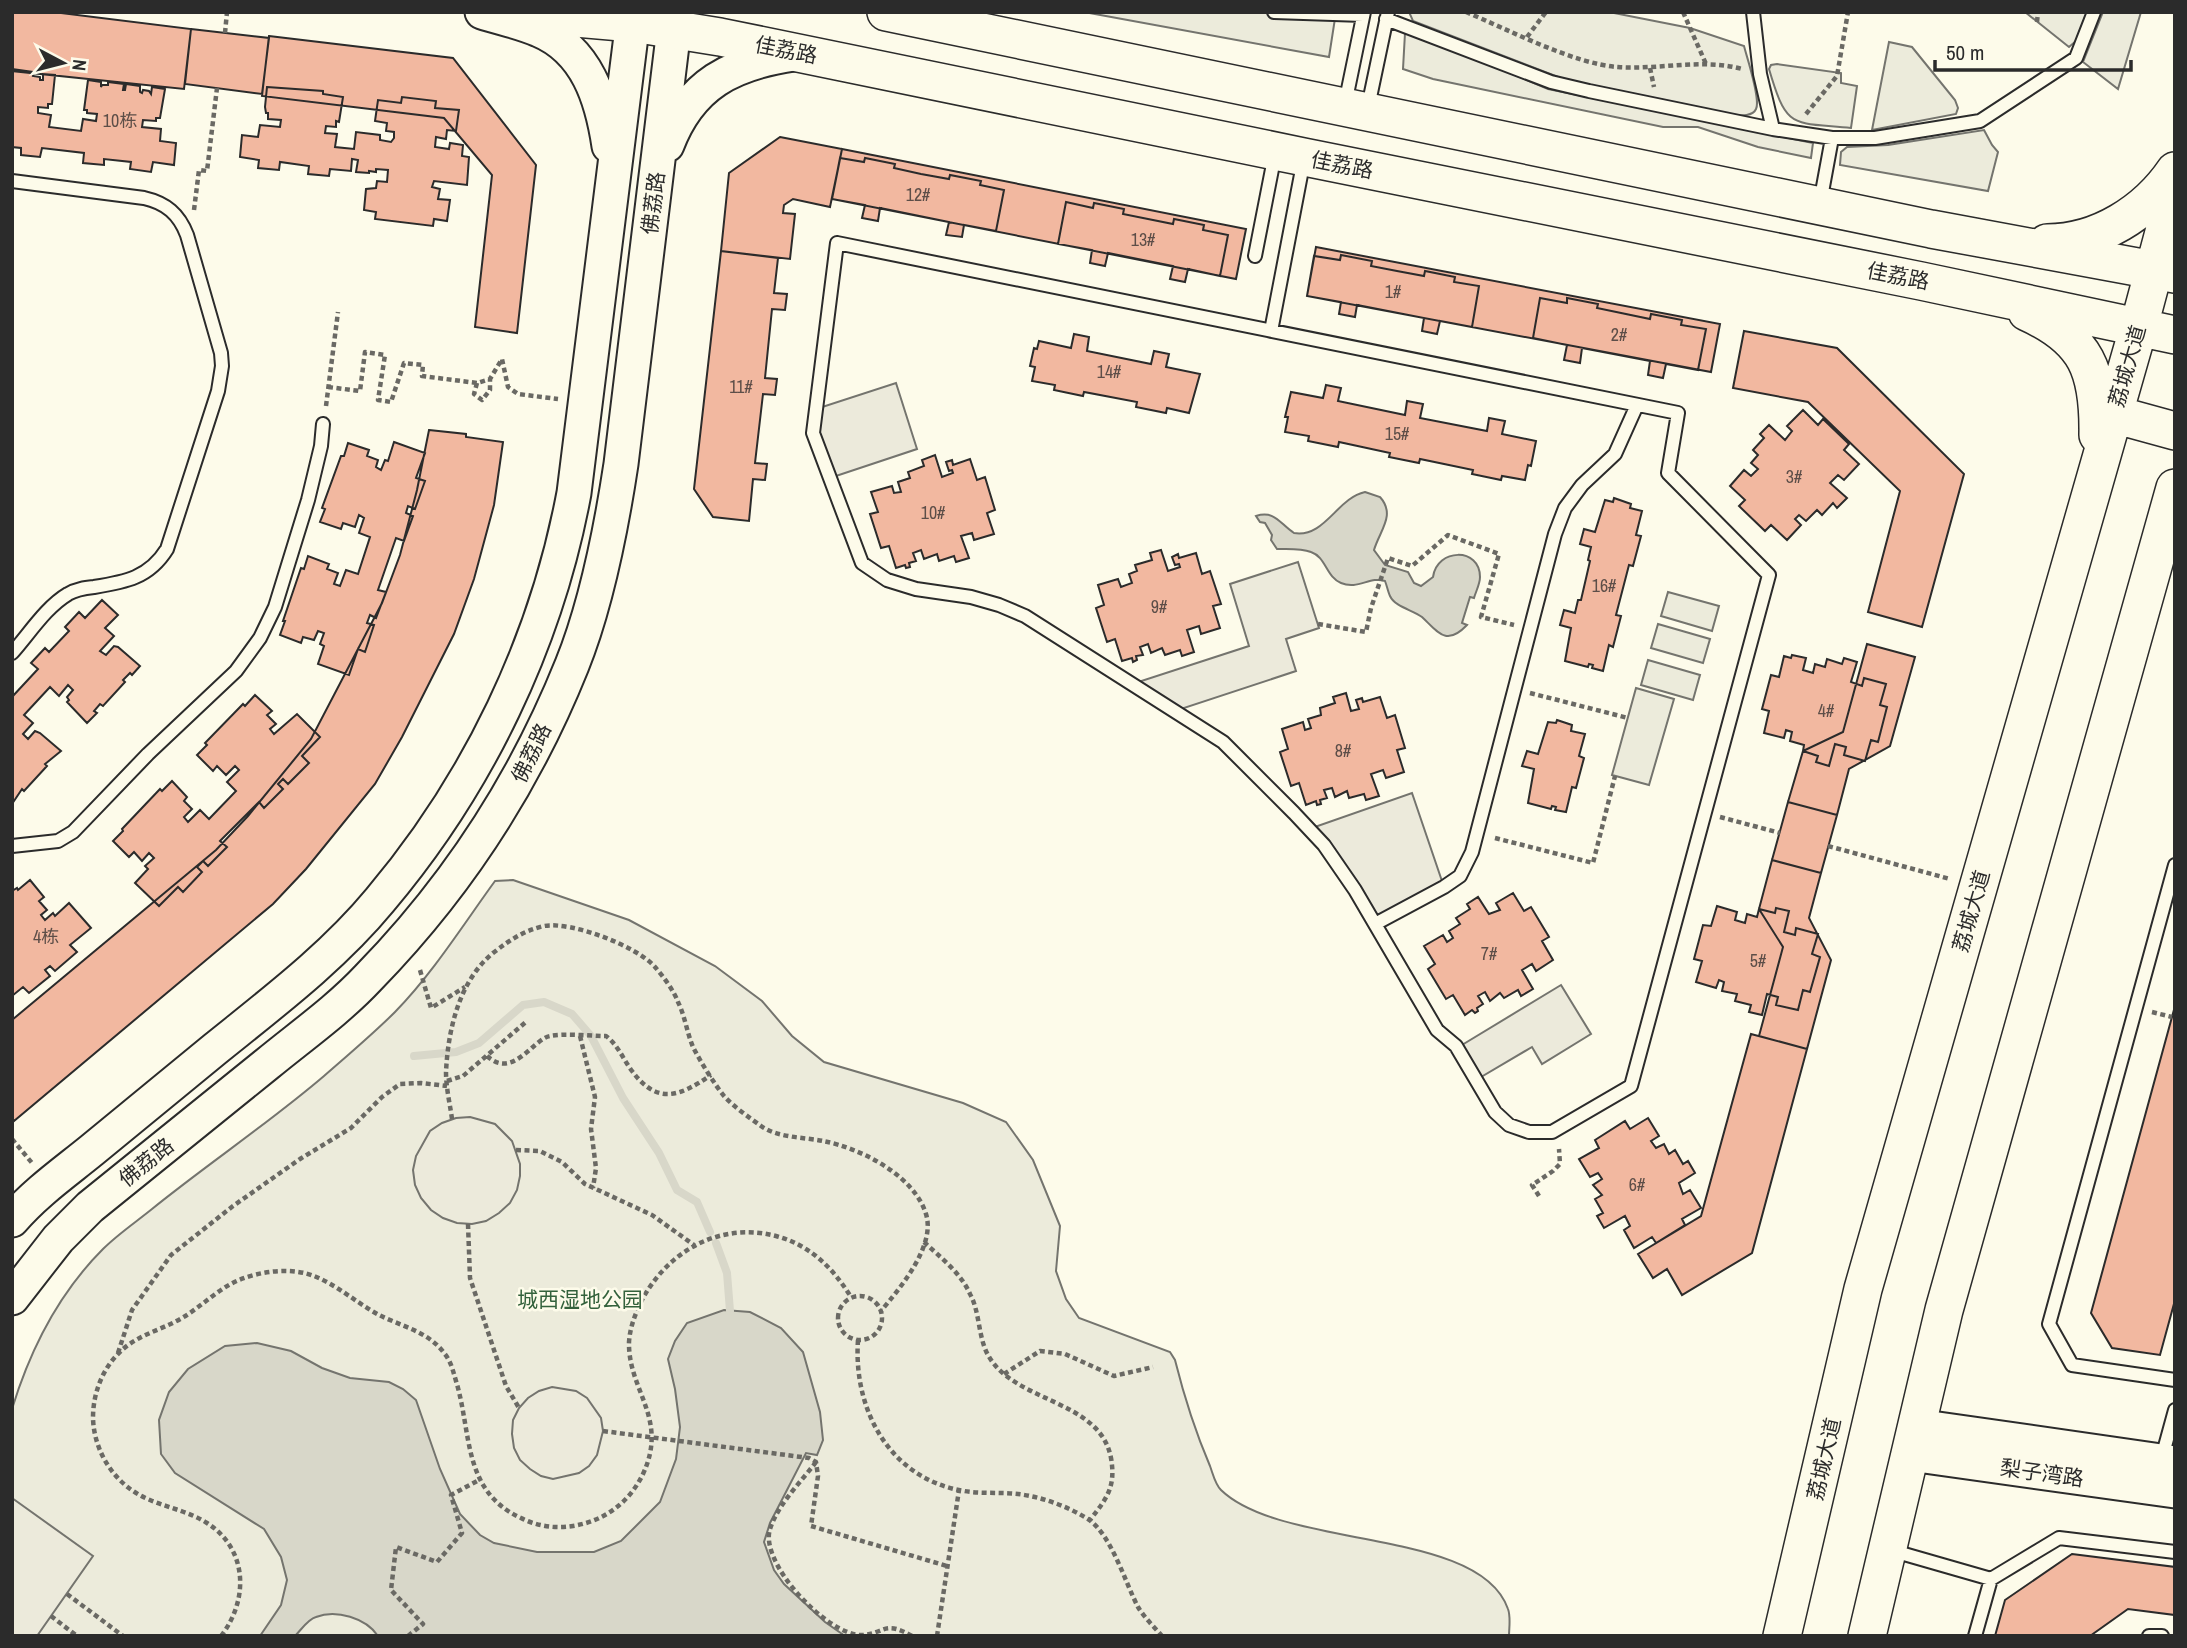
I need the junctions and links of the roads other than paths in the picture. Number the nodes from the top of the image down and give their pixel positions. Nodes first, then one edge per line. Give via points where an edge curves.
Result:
1 (482, 12) edge
2 (506, 12) edge
3 (885, 12) edge
4 (1274, 12) edge
5 (1753, 12) edge
6 (2094, 12) edge
7 (1363, 14) edge
8 (1387, 15) edge
9 (634, 18) edge
10 (675, 20) edge
11 (802, 53) junction
12 (870, 67) junction
13 (1356, 109) junction
14 (1773, 128) junction
15 (1832, 138) junction
16 (1290, 155) junction
17 (2175, 171) edge
18 (657, 174) junction
19 (12, 181) edge
20 (613, 183) junction
21 (2175, 191) edge
22 (1820, 205) junction
23 (1931, 229) junction
24 (2006, 243) junction
25 (1255, 257) dead end
26 (2164, 272) edge
27 (1922, 281) junction
28 (1991, 295) junction
29 (2139, 326) junction
30 (1271, 331) junction
31 (2175, 335) edge
32 (1637, 405) junction
33 (2113, 414) junction
34 (323, 424) road end
35 (2175, 431) edge
36 (2097, 470) junction
37 (2173, 497) edge
38 (12, 653) edge
39 (12, 846) edge
40 (2175, 865) edge
41 (1375, 924) junction
42 (12, 1220) edge
43 (12, 1298) edge
44 (2175, 1380) edge
45 (2175, 1410) edge
46 (1913, 1440) junction
47 (2168, 1462) edge
48 (2175, 1491) edge
49 (1888, 1549) junction
50 (2175, 1552) edge
51 (1991, 1579) junction
52 (1782, 1636) edge
53 (1867, 1636) edge
54 (1975, 1636) edge
55 (2149, 1636) edge
56 (2162, 1636) edge

1 - 20 main road via 541,31 582,65 592,79 605,120
2 - 9 main road, 佳荔路
3 - 12 main road
3 - 13 main road
4 - 7 lane
5 - 14 lane via 1760,74
6 - 15 lane via 2076,58 1980,121 1875,138
7 - 13 lane
8 - 13 lane
8 - 14 lane via 1551,82
9 - 10 main road, 佳荔路
9 - 20 main road, 佛荔路
10 - 11 main road, 佳荔路
10 - 18 main road, 佛荔路
11 - 12 main road, 佳荔路
11 - 18 main road via 747,63 707,85 674,126
12 - 16 main road, 佳荔路
13 - 22 main road
14 - 15 lane
15 - 22 lane
16 - 25 lane
16 - 27 main road, 佳荔路
16 - 30 lane
17 - 24 main road via 2146,205 2111,227 2059,243
18 - 43 main road, 佛荔路 via 621,464 606,548 573,663 515,787 463,866 367,980 90,1208 58,1239
19 - 38 lane via 154,200 171,209 190,245 222,366 167,549 154,566 136,578 68,594
20 - 42 main road, 佛荔路 via 568,527 530,650 474,766 424,844 379,902 331,951
21 - 26 main road, 荔城大道
22 - 23 main road
23 - 24 main road
23 - 27 main road
24 - 26 main road
26 - 29 main road, 荔城大道
27 - 28 main road, 佳荔路
28 - 29 main road, 佳荔路
28 - 36 main road via 2069,337 2084,356 2095,387
29 - 31 main road, 佳荔路
29 - 33 main road, 荔城大道
30 - 32 lane
30 - 41 lane via 837,243 813,433 862,563 887,580 999,604 1025,616 1223,742 1324,845
32 - 41 lane via 1615,454 1581,485 1555,534 1472,852 1460,876
32 - 41 lane via 1678,413 1668,473 1769,575 1631,1086 1552,1132 1529,1132 1509,1125 1495,1112 1456,1046 1437,1030
33 - 35 main road
33 - 36 main road, 荔城大道
34 - 39 lane via 307,500 275,607 236,671 73,832 58,841
36 - 52 main road, 荔城大道 via 1863,1289
37 - 46 main road via 1947,1298
40 - 44 lane via 2049,1324 2072,1365
45 - 47 lane
46 - 47 main road, 梨子湾路
46 - 48 main road, 梨子湾路
46 - 49 main road
49 - 51 lane
49 - 53 main road
50 - 51 lane via 2059,1538
51 - 54 lane
55 - 56 lane

